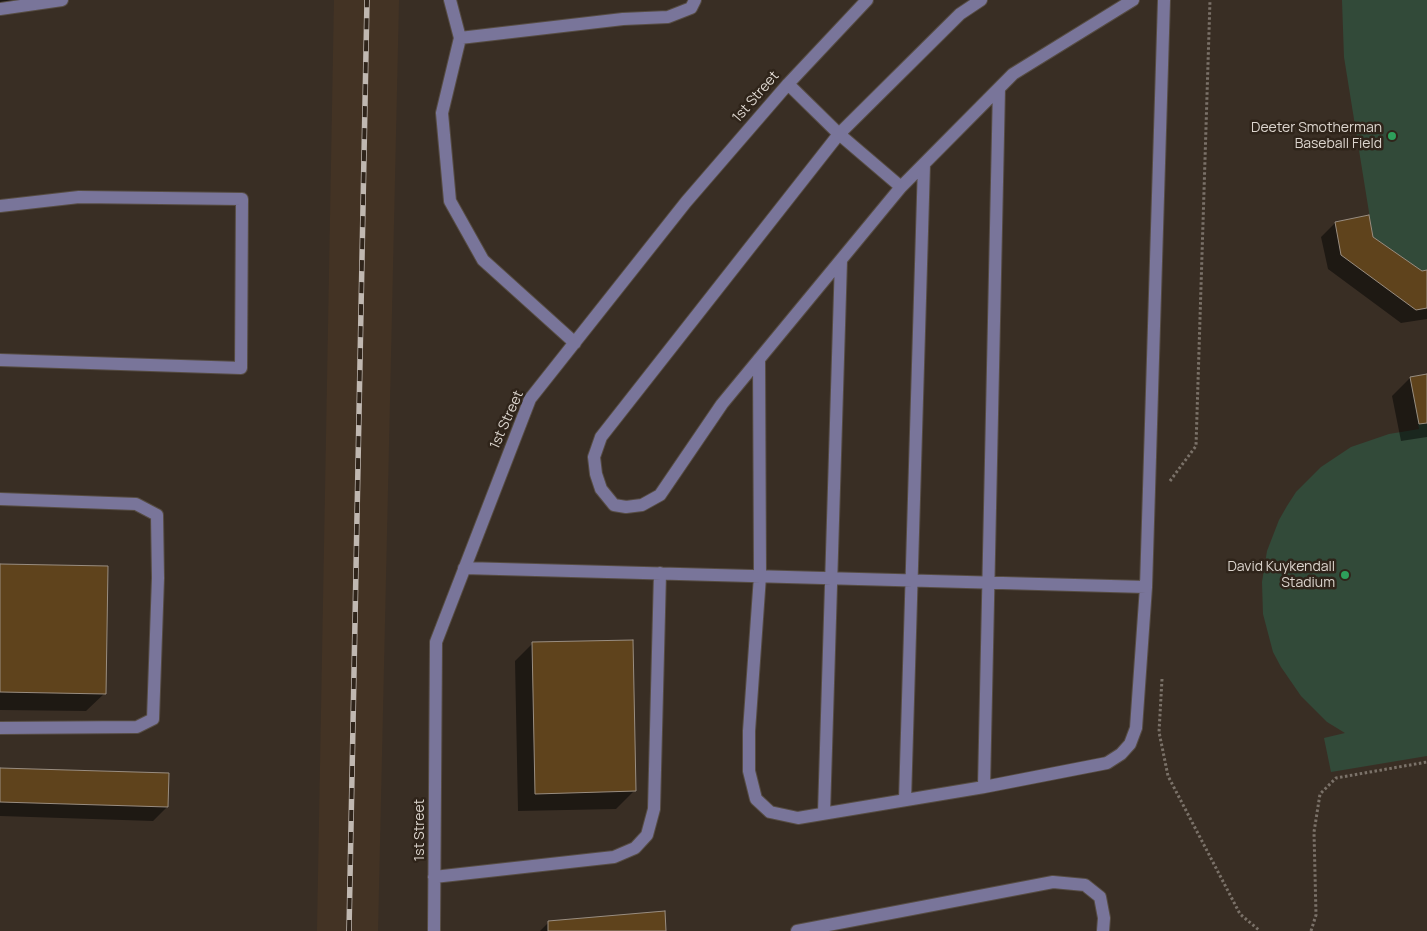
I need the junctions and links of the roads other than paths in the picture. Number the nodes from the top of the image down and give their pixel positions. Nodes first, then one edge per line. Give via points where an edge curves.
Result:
1 (62, 0) edge
2 (450, 0) edge
3 (695, 0) edge
4 (867, 0) edge
5 (981, 0) edge
6 (1133, 0) edge
7 (1164, 0) edge
8 (0, 9) edge
9 (460, 38) junction
10 (788, 84) junction
11 (1000, 88) junction
12 (840, 134) junction
13 (924, 164) junction
14 (901, 187) junction
15 (0, 206) edge
16 (841, 260) junction
17 (575, 343) junction
18 (759, 359) junction
19 (0, 360) edge
20 (0, 499) edge
21 (464, 568) junction
22 (660, 573) junction
23 (760, 576) junction
24 (831, 578) junction
25 (912, 580) junction
26 (988, 583) junction
27 (1146, 587) junction
28 (0, 728) edge
29 (984, 786) junction
30 (905, 800) junction
31 (824, 813) junction
32 (434, 877) junction
33 (434, 931) edge
34 (797, 931) edge
35 (1103, 931) edge

1 - 8 street
2 - 9 street
3 - 9 street via 692,8 668,17 623,19
4 - 10 street, 1st Street
5 - 12 street via 960,14
6 - 11 street via 1013,74
7 - 27 street
9 - 17 street via 442,113 450,201 483,260
10 - 12 street
10 - 17 street, 1st Street via 686,202
11 - 13 street
11 - 26 street
12 - 14 street
12 - 18 street via 601,437 594,457 596,474 601,489 614,505 642,505 660,495 722,404
13 - 14 street
13 - 25 street
14 - 16 street
15 - 19 street via 79,197 242,199 241,368
16 - 18 street
16 - 24 street
17 - 21 street, 1st Street via 530,400
18 - 23 street
20 - 28 street via 136,504 156,515 158,578 153,719 137,727
21 - 22 street
21 - 32 street, 1st Street via 436,642
22 - 23 street
22 - 32 street via 654,809 647,835 635,848 614,858
23 - 24 street
23 - 31 street via 749,731 749,771 756,799 770,812 798,818
24 - 25 street
24 - 31 street
25 - 26 street
25 - 30 street
26 - 27 street
26 - 29 street
27 - 29 street via 1136,728 1130,744 1107,764
29 - 30 street
30 - 31 street
32 - 33 street, 1st Street
34 - 35 street via 1053,882 1085,885 1100,897

